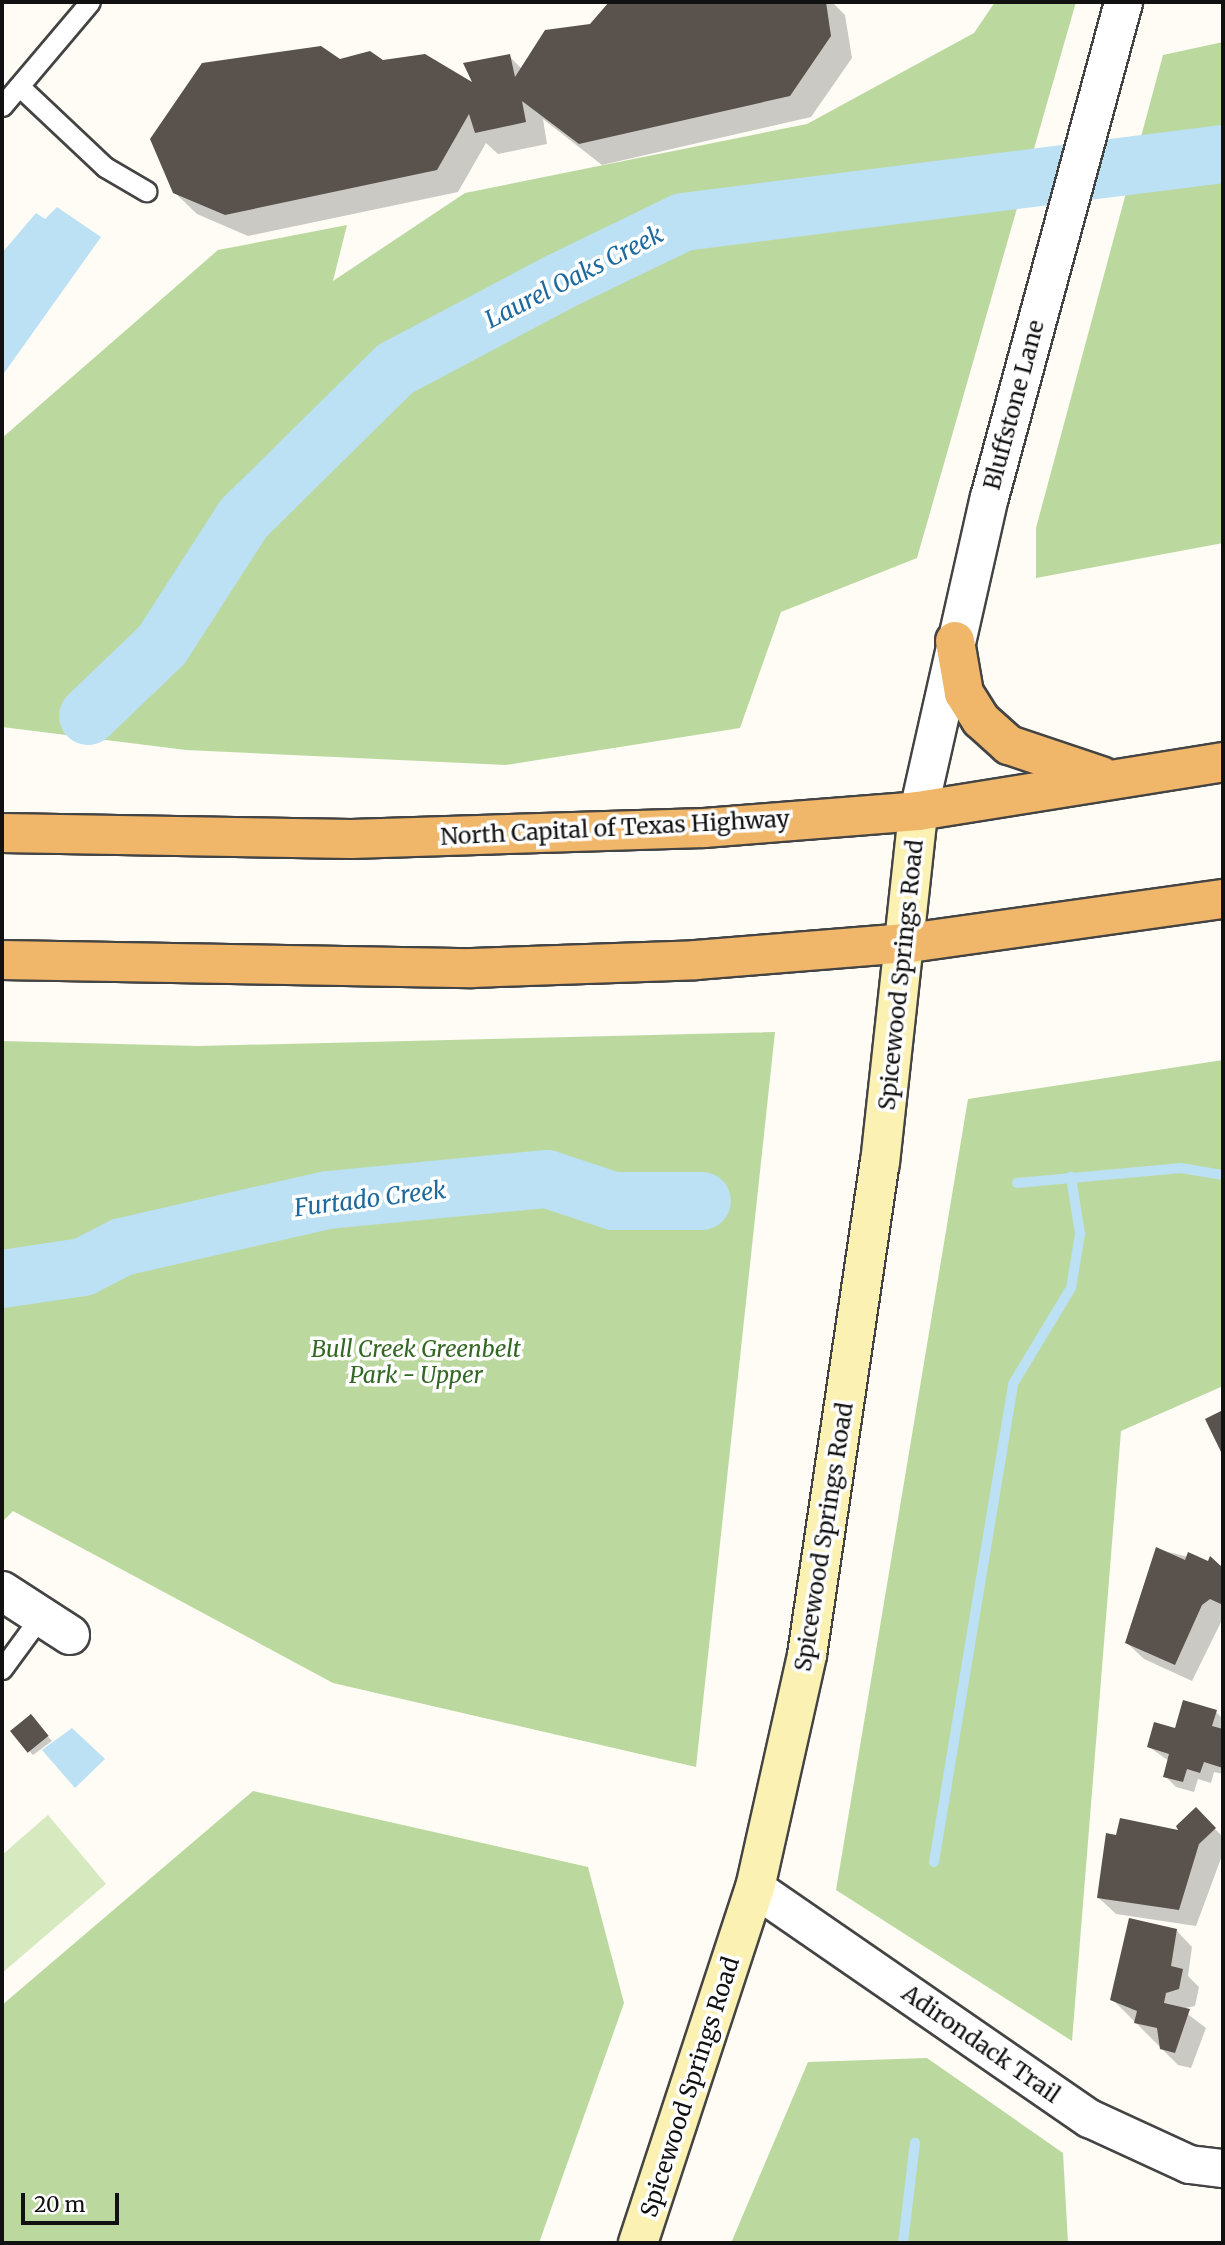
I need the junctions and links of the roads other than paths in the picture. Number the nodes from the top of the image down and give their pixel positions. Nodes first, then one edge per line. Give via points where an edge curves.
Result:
1 (90, 2) edge
2 (1122, 2) edge
3 (19, 86) junction
4 (2, 106) edge
5 (146, 191) dead end
6 (955, 641) junction
7 (1223, 762) edge
8 (1117, 779) junction
9 (918, 811) junction
10 (2, 833) edge
11 (1223, 899) edge
12 (909, 943) junction
13 (2, 960) edge
14 (2, 1591) edge
15 (55, 1626) joint
16 (4, 1663) edge
17 (755, 1888) junction
18 (1223, 2168) edge
19 (638, 2243) edge

1 - 3 lane
2 - 6 street, Bluffstone Lane via 989,497
3 - 4 lane
3 - 5 lane via 105,167
6 - 8 highway via 964,693 981,720 1009,745 1059,766
6 - 9 street, Bluffstone Lane
7 - 8 highway, North Capital of Texas Highway
8 - 9 highway, North Capital of Texas Highway
9 - 10 highway, North Capital of Texas Highway via 531,836
9 - 12 main road, Spicewood Springs Road
11 - 12 highway
12 - 13 highway via 472,968
12 - 17 main road, Spicewood Springs Road via 807,1656
14 - 15 street
15 - 16 lane
17 - 18 street, Adirondack Trail via 1088,2118 1177,2160
17 - 19 main road, Spicewood Springs Road

